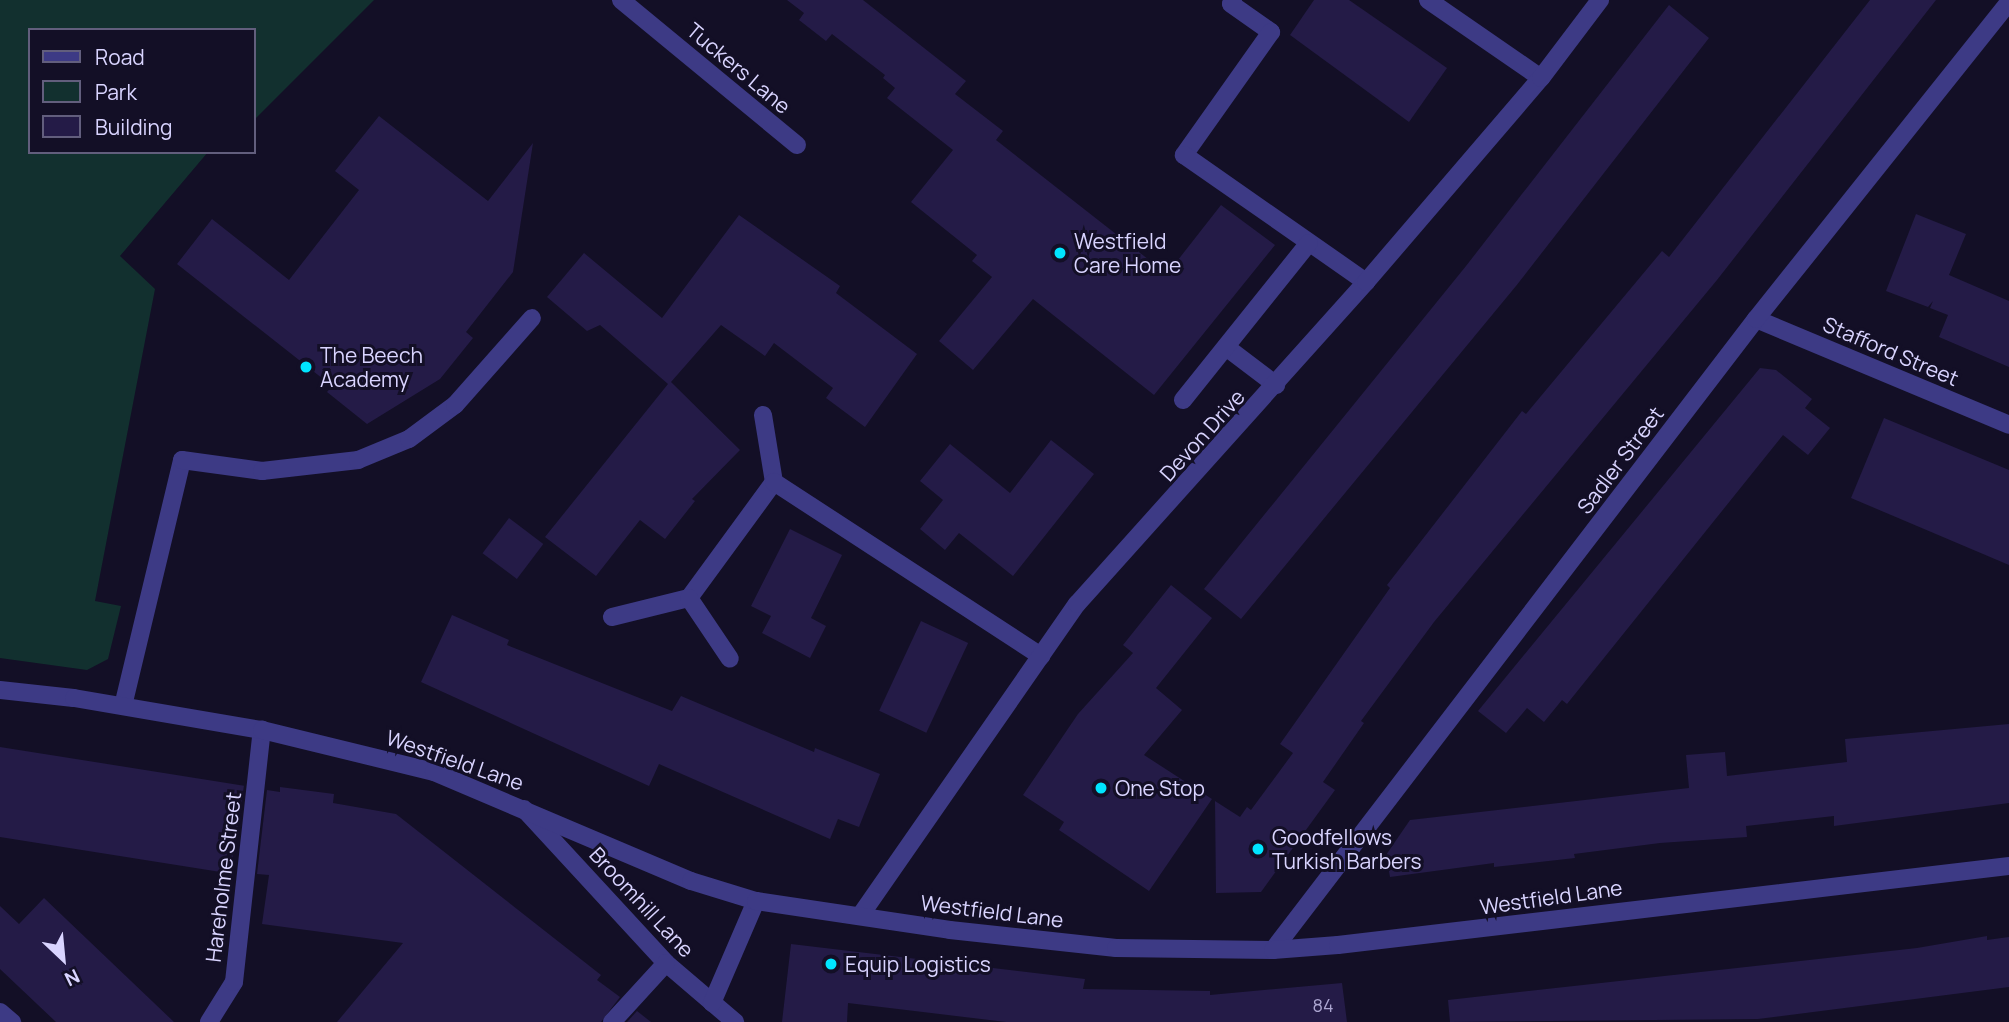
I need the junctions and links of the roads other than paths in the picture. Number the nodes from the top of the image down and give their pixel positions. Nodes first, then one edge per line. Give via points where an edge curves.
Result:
1 (621, 0) edge
2 (1233, 0) edge
3 (1428, 0) edge
4 (1600, 0) edge
5 (2009, 2) edge
6 (1541, 78) junction
7 (797, 145) dead end
8 (1310, 243) junction
9 (1366, 282) junction
10 (532, 318) dead end
11 (1756, 319) junction
12 (1226, 347) junction
13 (1276, 386) junction
14 (1183, 400) dead end
15 (763, 415) dead end
16 (2009, 425) edge
17 (774, 482) junction
18 (690, 598) junction
19 (612, 617) dead end
20 (1041, 656) junction
21 (730, 659) dead end
22 (0, 690) edge
23 (123, 706) junction
24 (262, 730) junction
25 (522, 806) junction
26 (2009, 866) edge
27 (756, 901) junction
28 (860, 916) junction
29 (1273, 950) junction
30 (666, 964) junction
31 (712, 1003) junction
32 (0, 1012) edge
33 (12, 1022) edge
34 (208, 1022) edge
35 (612, 1022) edge
36 (735, 1022) edge

1 - 7 street, Tuckers Lane
2 - 8 street via 1231,4 1271,32 1184,155
3 - 6 street
4 - 6 street, Devon Drive
5 - 11 street, Sadler Street
6 - 9 street, Devon Drive
8 - 9 street
8 - 12 street
9 - 13 street, Devon Drive
10 - 23 street via 455,405 409,439 358,460 262,471 182,460
11 - 16 street, Stafford Street
11 - 29 street, Sadler Street
12 - 13 street
12 - 14 street
13 - 20 street, Devon Drive via 1077,604
15 - 17 street
17 - 18 street
17 - 20 street
18 - 19 street
18 - 21 street
20 - 28 street, Devon Drive
22 - 23 street, Westfield Lane
23 - 24 street, Westfield Lane
24 - 25 street, Westfield Lane via 434,772
24 - 34 street, Hareholme Street via 234,982
25 - 27 street, Westfield Lane via 691,881
25 - 30 street, Broomhill Lane
26 - 29 street, Westfield Lane
27 - 28 street, Westfield Lane
27 - 31 street
28 - 29 street, Westfield Lane via 1116,947
30 - 31 street, Broomhill Lane
30 - 35 street
31 - 36 street, Broomhill Lane
32 - 33 street

